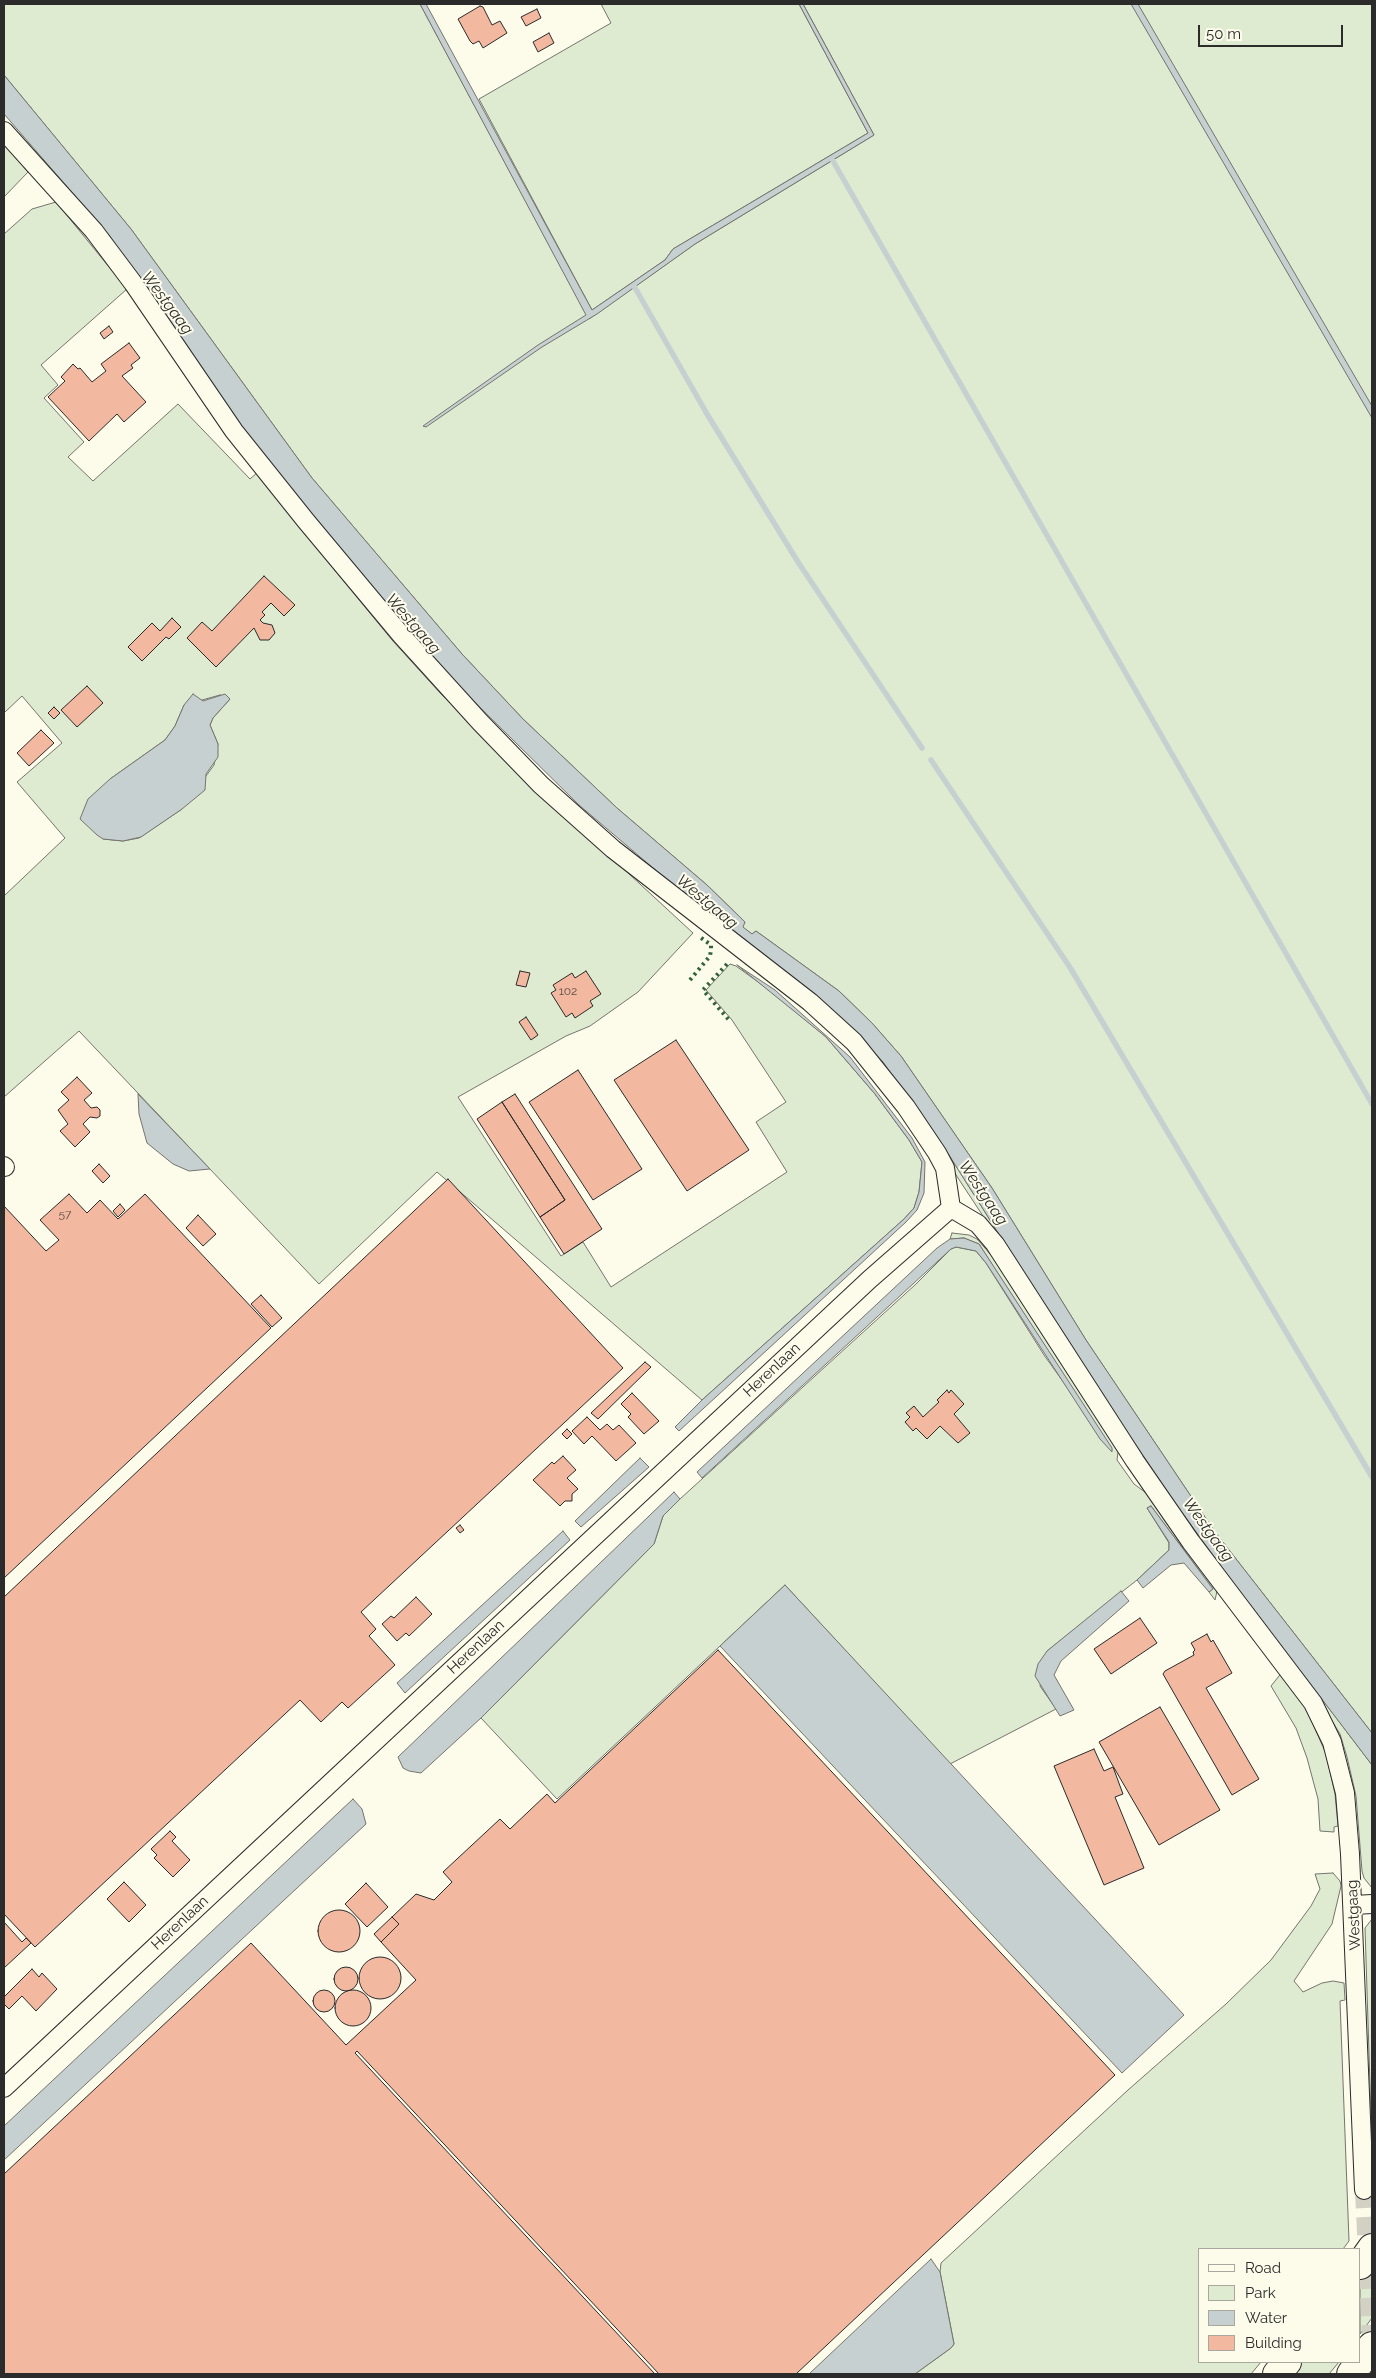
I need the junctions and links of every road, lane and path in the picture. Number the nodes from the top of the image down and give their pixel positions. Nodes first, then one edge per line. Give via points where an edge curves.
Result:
1 (4, 130) edge
2 (951, 1208) junction
3 (1372, 1904) edge
4 (1354, 1905) junction
5 (4, 2088) edge
6 (1364, 2190) tunnel mouth
7 (1372, 2248) edge
8 (1361, 2264) edge
9 (1372, 2346) edge
10 (1361, 2361) edge
11 (1286, 2363) edge
12 (1359, 2363) edge
13 (1277, 2374) edge
14 (1351, 2374) edge

1 - 2 street via 94,231 234,431 276,484 402,636 480,722 541,785 613,849 810,1002 854,1042 906,1107 937,1154 945,1168
2 - 4 street, Westgaag via 978,1224 995,1244 1135,1461 1312,1703 1332,1742 1345,1793
2 - 5 street, Herenlaan via 870,1279
3 - 4 street
4 - 6 street, Westgaag
7 - 8 highway
9 - 10 highway
11 - 13 highway
12 - 14 highway

